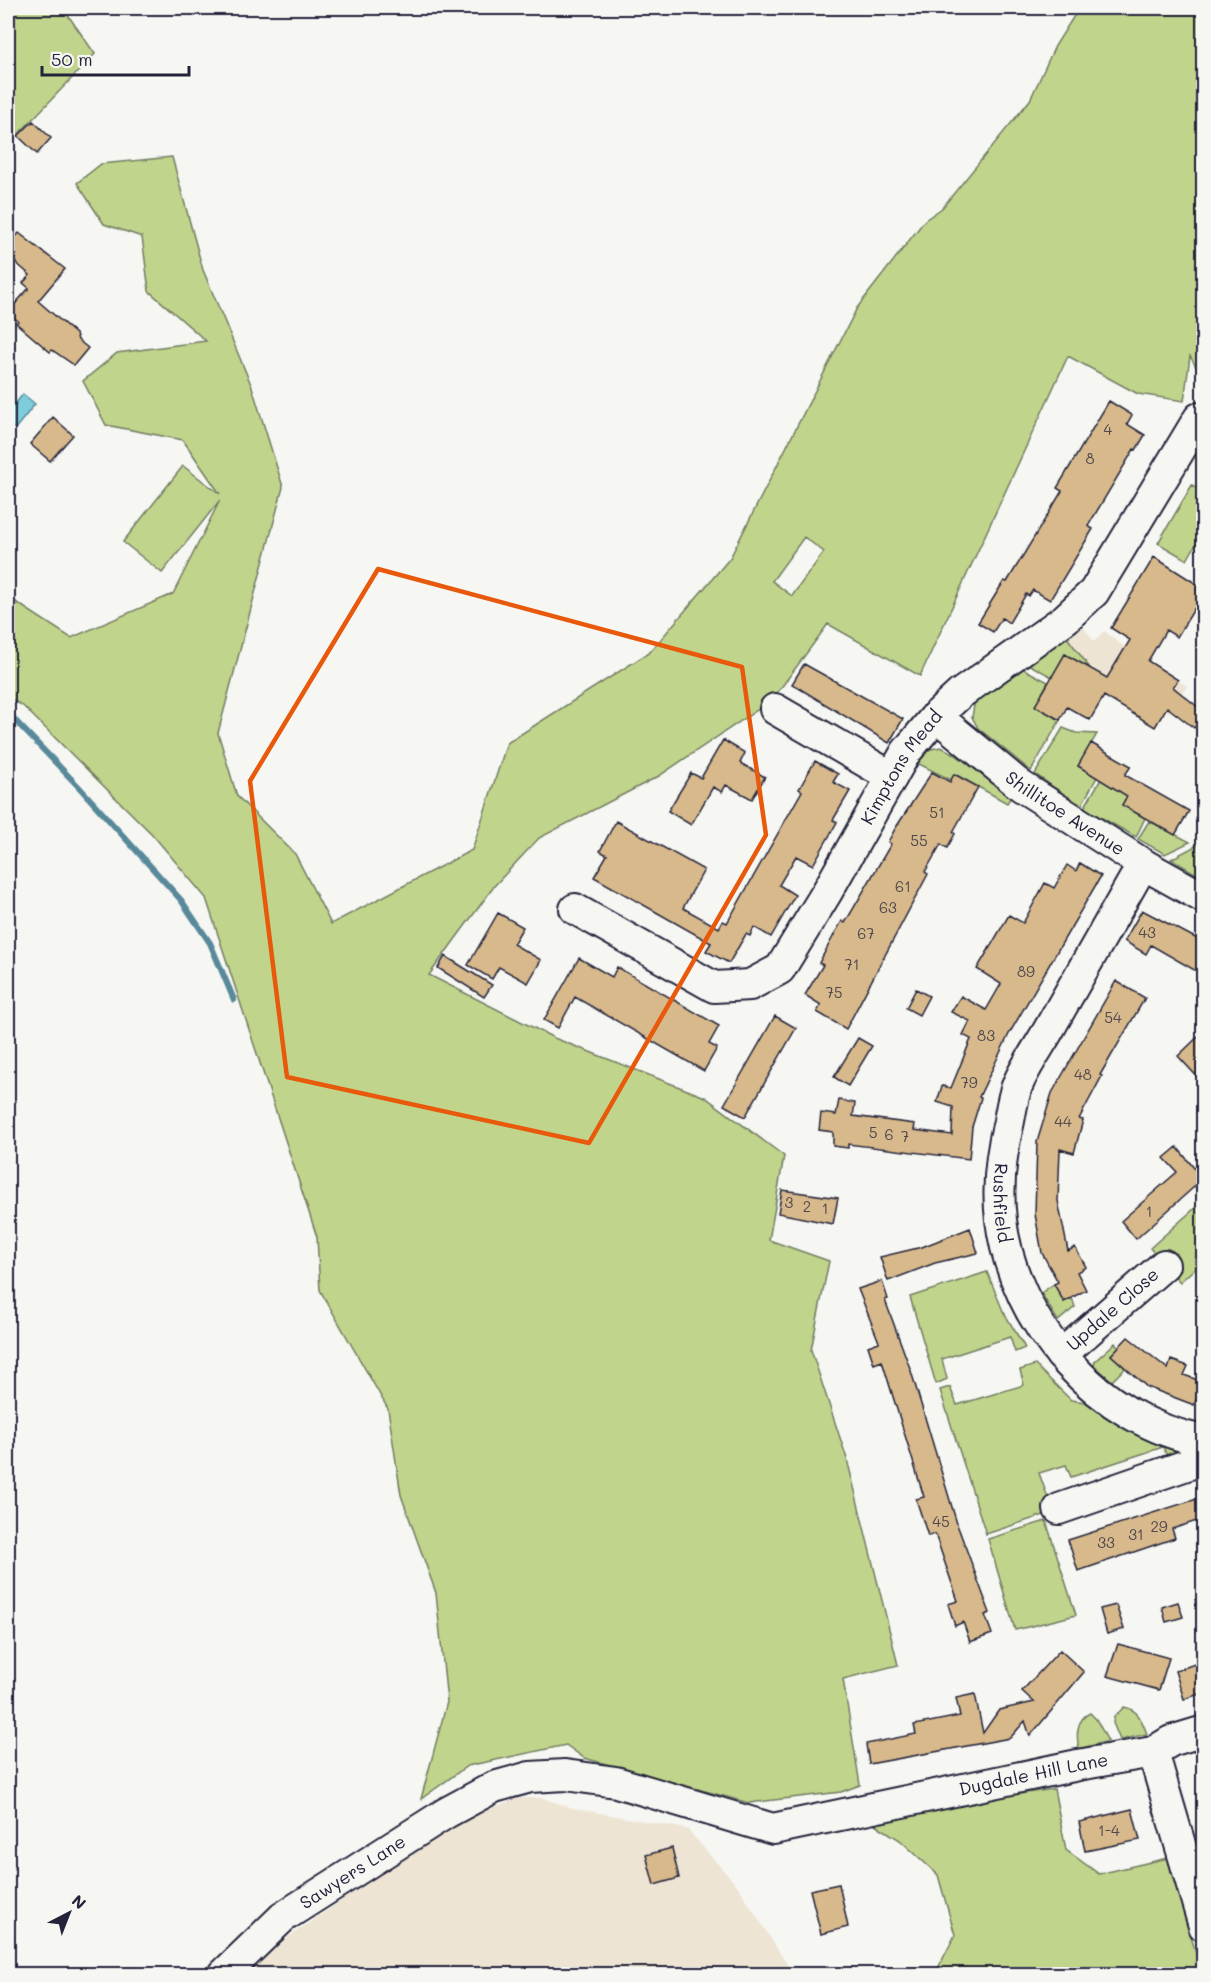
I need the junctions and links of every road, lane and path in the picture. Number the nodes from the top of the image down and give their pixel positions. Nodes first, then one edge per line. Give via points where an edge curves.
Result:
1 (1198, 418) dead end
2 (775, 709) dead end
3 (936, 716) junction
4 (892, 777) junction
5 (1143, 864) junction
6 (1203, 898) edge
7 (575, 909) dead end
8 (1164, 1265) dead end
9 (1061, 1354) junction
10 (1203, 1441) edge
11 (1203, 1458) edge
12 (1059, 1509) dead end
13 (1203, 1731) edge
14 (1153, 1752) junction
15 (494, 1787) joint
16 (1203, 1926) edge
17 (224, 1974) edge

1 - 3 street, Kimptons Mead via 1094,592 1065,619 976,681
2 - 4 street
3 - 4 street, Kimptons Mead via 906,752
3 - 5 street, Shillitoe Avenue via 1021,786
4 - 7 street, Kimptons Mead via 789,957 780,969 759,983 730,988 706,984
5 - 6 street, Shillitoe Avenue
5 - 9 street, Rushfield via 1017,1086 1003,1143 1001,1221 1010,1261 1030,1310
8 - 9 street, Updale Close
9 - 10 street, Rushfield via 1107,1398 1141,1419 1181,1437
11 - 12 street
13 - 14 street, Dugdale Hill Lane via 1171,1741
14 - 15 street, Dugdale Hill Lane via 773,1829 616,1782 565,1774 530,1777
14 - 16 street
15 - 17 street, Sawyers Lane via 444,1814 283,1917

